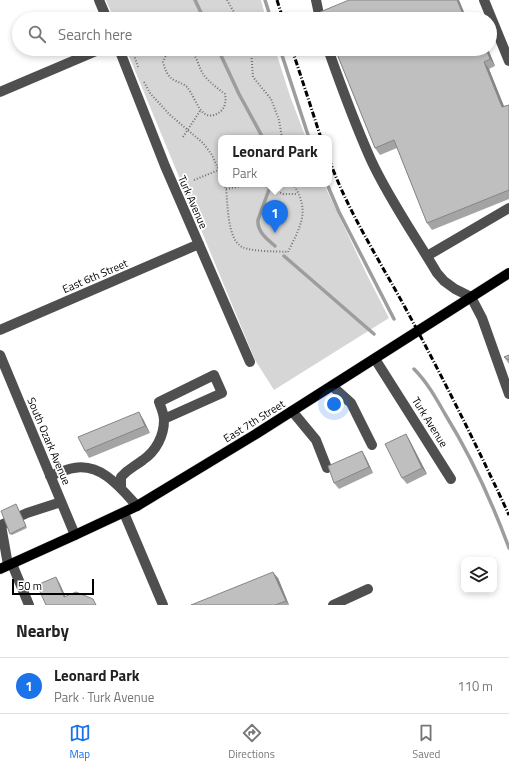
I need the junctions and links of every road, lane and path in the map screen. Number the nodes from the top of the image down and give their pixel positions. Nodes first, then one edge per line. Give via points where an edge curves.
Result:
1 (99, 0) edge
2 (227, 0) edge
3 (316, 0) edge
4 (484, 0) edge
5 (104, 12) edge
6 (234, 12) edge
7 (319, 12) edge
8 (489, 12) edge
9 (497, 32) edge
10 (85, 56) edge
11 (122, 56) edge
12 (134, 56) edge
13 (166, 56) edge
14 (195, 56) edge
15 (252, 56) edge
16 (331, 56) edge
17 (509, 61) edge
18 (140, 72) dead end
19 (143, 79) dead end
20 (0, 92) edge
21 (200, 111) junction
22 (188, 131) junction
23 (282, 135) edge
24 (183, 138) dead end
25 (218, 166) edge
26 (218, 171) edge
27 (194, 180) dead end
28 (236, 187) edge
29 (268, 187) edge
30 (294, 187) edge
31 (226, 189) joint
32 (298, 194) junction
33 (509, 208) edge
34 (199, 244) junction
35 (427, 256) junction
36 (509, 273) edge
37 (471, 297) junction
38 (0, 330) edge
39 (0, 355) edge
40 (375, 359) junction
41 (250, 362) dead end
42 (332, 386) junction
43 (509, 394) edge
44 (292, 411) junction
45 (164, 418) junction
46 (372, 445) dead end
47 (327, 468) edge
48 (50, 476) junction
49 (451, 479) dead end
50 (121, 488) junction
51 (61, 502) junction
52 (137, 506) junction
53 (124, 512) junction
54 (75, 536) junction
55 (7, 566) edge
56 (368, 589) dead end
57 (29, 605) edge
58 (163, 605) edge
59 (333, 605) edge

1 - 5 street
2 - 6 path
3 - 7 street
4 - 8 street
9 - 17 street
10 - 20 street
11 - 34 street, Turk Avenue
12 - 18 path
13 - 21 path via 164,67 170,78 187,87
14 - 21 path via 209,82 225,94 226,100 221,110 211,115
15 - 23 path via 253,77 271,99
16 - 35 street via 372,160
19 - 22 path via 150,93
21 - 22 path
22 - 24 path
22 - 25 path via 203,143
26 - 27 path
28 - 31 path
29 - 32 path via 277,192
30 - 32 path
31 - 32 path via 230,228 240,246 288,252 303,214
33 - 35 street
34 - 38 street, East 6th Street
34 - 41 street, Turk Avenue
35 - 37 street via 444,281
36 - 37 main road, East 7th Street
37 - 40 main road, East 7th Street
37 - 43 street via 482,318
39 - 48 street, South Ozark Avenue
40 - 42 main road, East 7th Street
40 - 49 street, Turk Avenue
42 - 44 main road, East 7th Street
42 - 46 street via 351,403
44 - 47 street via 316,440
44 - 52 main road, East 7th Street
45 - 45 street via 159,402 214,374 222,392
45 - 50 street via 160,441 153,452 121,477
48 - 50 street via 73,468 88,467 107,476
48 - 51 street, South Ozark Avenue
50 - 52 street
51 - 54 street, South Ozark Avenue
51 - 55 street via 1,525
52 - 53 main road, East 7th Street
53 - 54 main road, East 7th Street
53 - 58 street
54 - 55 main road, East 7th Street
55 - 57 street
56 - 59 street

